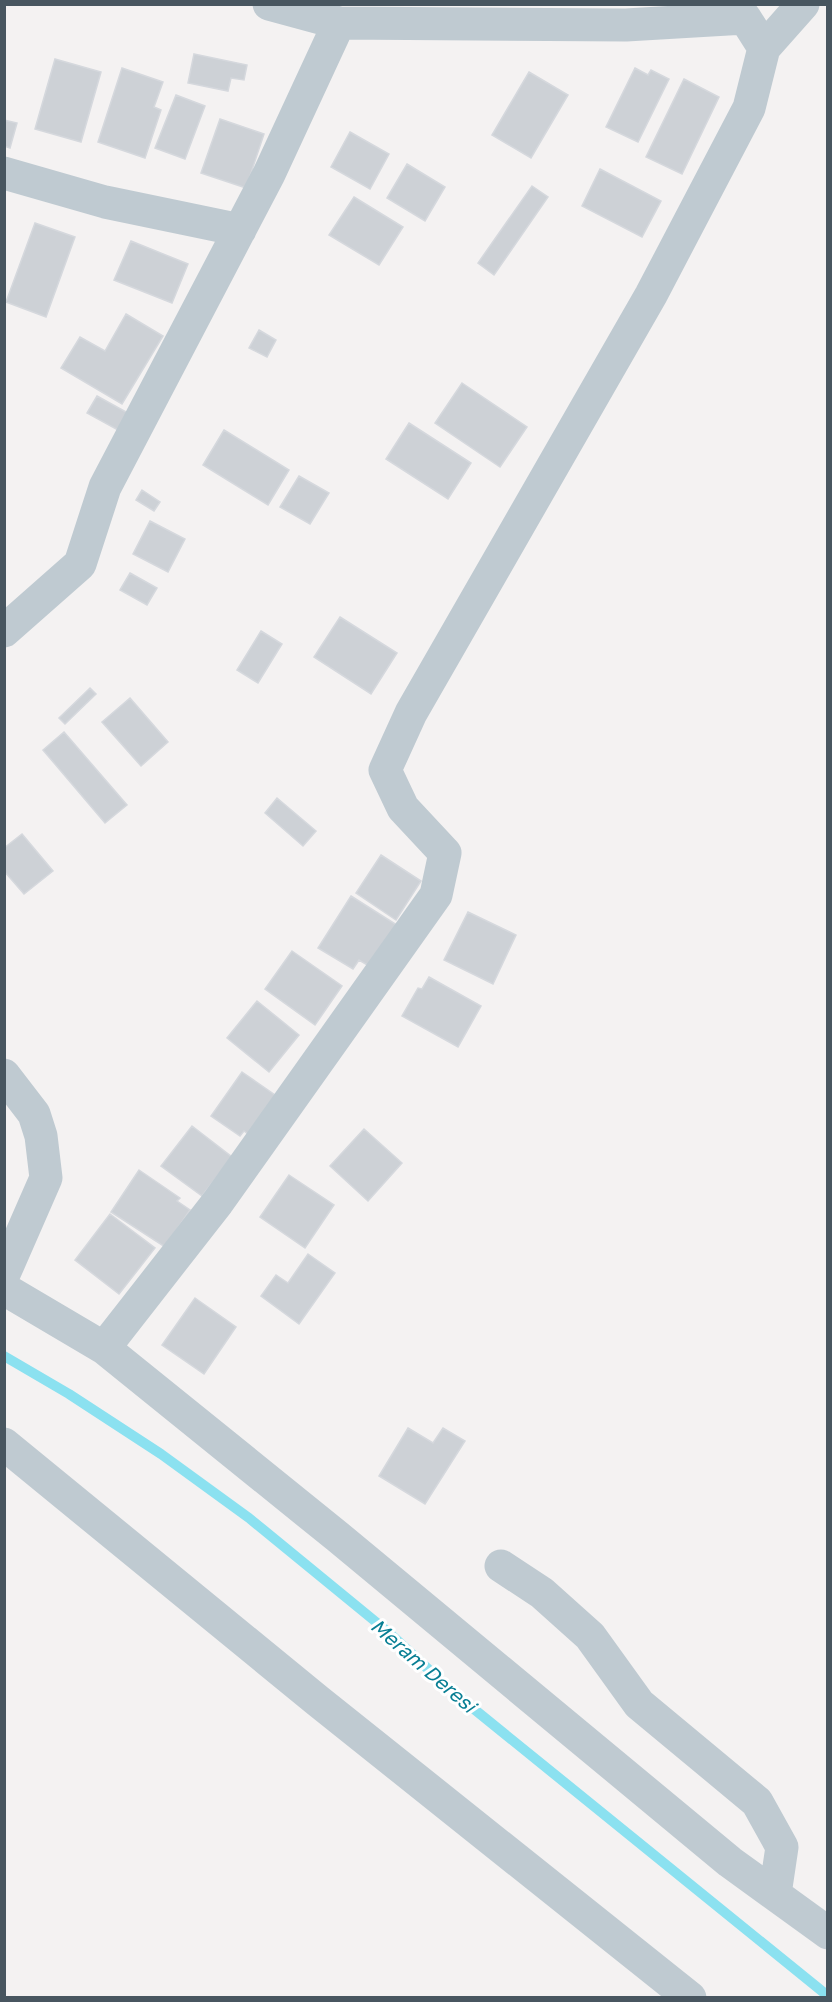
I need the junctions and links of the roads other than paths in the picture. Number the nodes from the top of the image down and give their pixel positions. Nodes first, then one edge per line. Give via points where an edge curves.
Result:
1 (268, 4) edge
2 (803, 4) edge
3 (473, 15) edge
4 (339, 23) junction
5 (764, 48) junction
6 (4, 173) edge
7 (240, 230) junction
8 (4, 631) edge
9 (4, 1075) edge
10 (4, 1274) edge
11 (4, 1289) edge
12 (104, 1348) junction
13 (4, 1444) edge
14 (501, 1566) dead end
15 (775, 1894) junction
16 (828, 1933) edge
17 (690, 1998) edge

1 - 4 street
2 - 5 street
3 - 4 street
3 - 5 street via 626,25 745,18
4 - 7 street
5 - 12 street via 749,108 651,295 411,713 385,770 403,808 445,853 436,895 218,1202
6 - 7 street via 105,201
7 - 8 street via 105,487 80,564
9 - 10 street via 34,1114 46,1178
11 - 12 street
12 - 15 street via 730,1862
13 - 17 street
14 - 15 street via 542,1593 591,1636 639,1704 758,1802 782,1846
15 - 16 street

